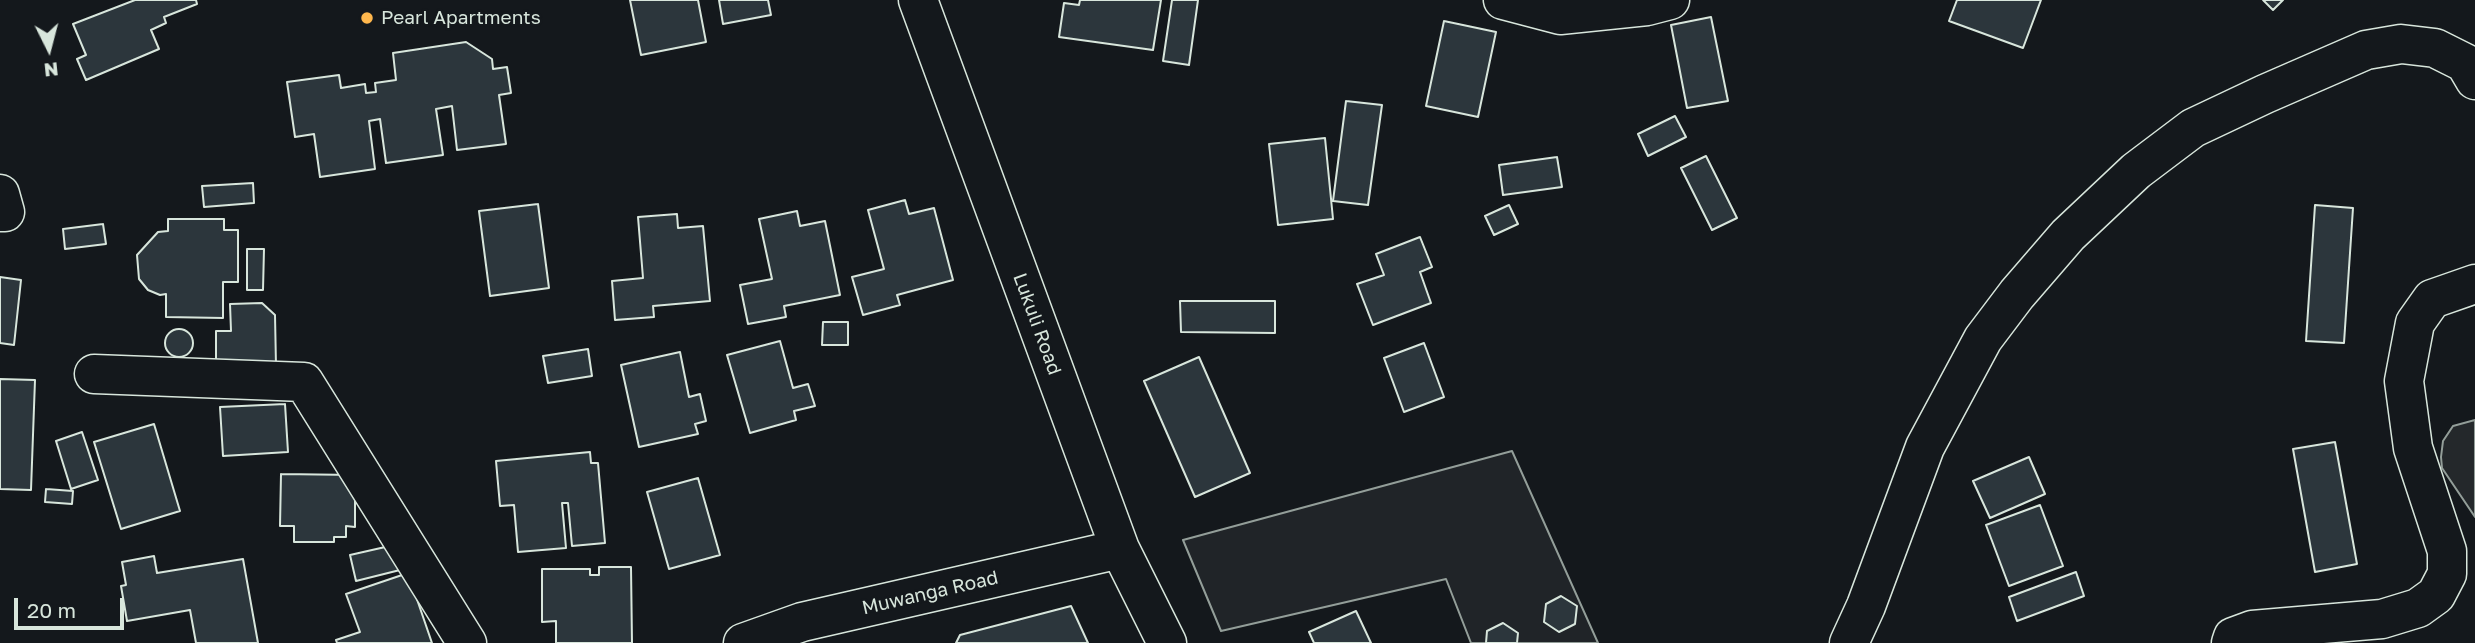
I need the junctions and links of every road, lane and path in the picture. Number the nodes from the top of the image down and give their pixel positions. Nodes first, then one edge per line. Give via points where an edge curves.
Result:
1 (918, 0) edge
2 (1503, 0) edge
3 (1670, 0) edge
4 (2475, 80) edge
5 (0, 194) edge
6 (0, 212) edge
7 (2475, 284) edge
8 (94, 374) dead end
9 (1120, 549) junction
10 (467, 643) edge
11 (743, 643) edge
12 (1167, 643) edge
13 (1849, 643) edge
14 (2231, 643) edge

1 - 9 street, Lukuli Road
2 - 3 street via 1560,15
4 - 13 street via 2465,63 2435,48 2401,44 2367,50 2193,128 2136,171 2068,235 1983,339 1925,447
5 - 6 street via 5,212
7 - 14 street via 2432,299 2415,323 2404,381 2413,448 2447,551 2447,574 2436,595 2418,608 2382,619 2252,630 2233,637
8 - 10 street via 304,382
9 - 11 street, Muwanga Road via 802,622
9 - 12 street, Lukuli Road

